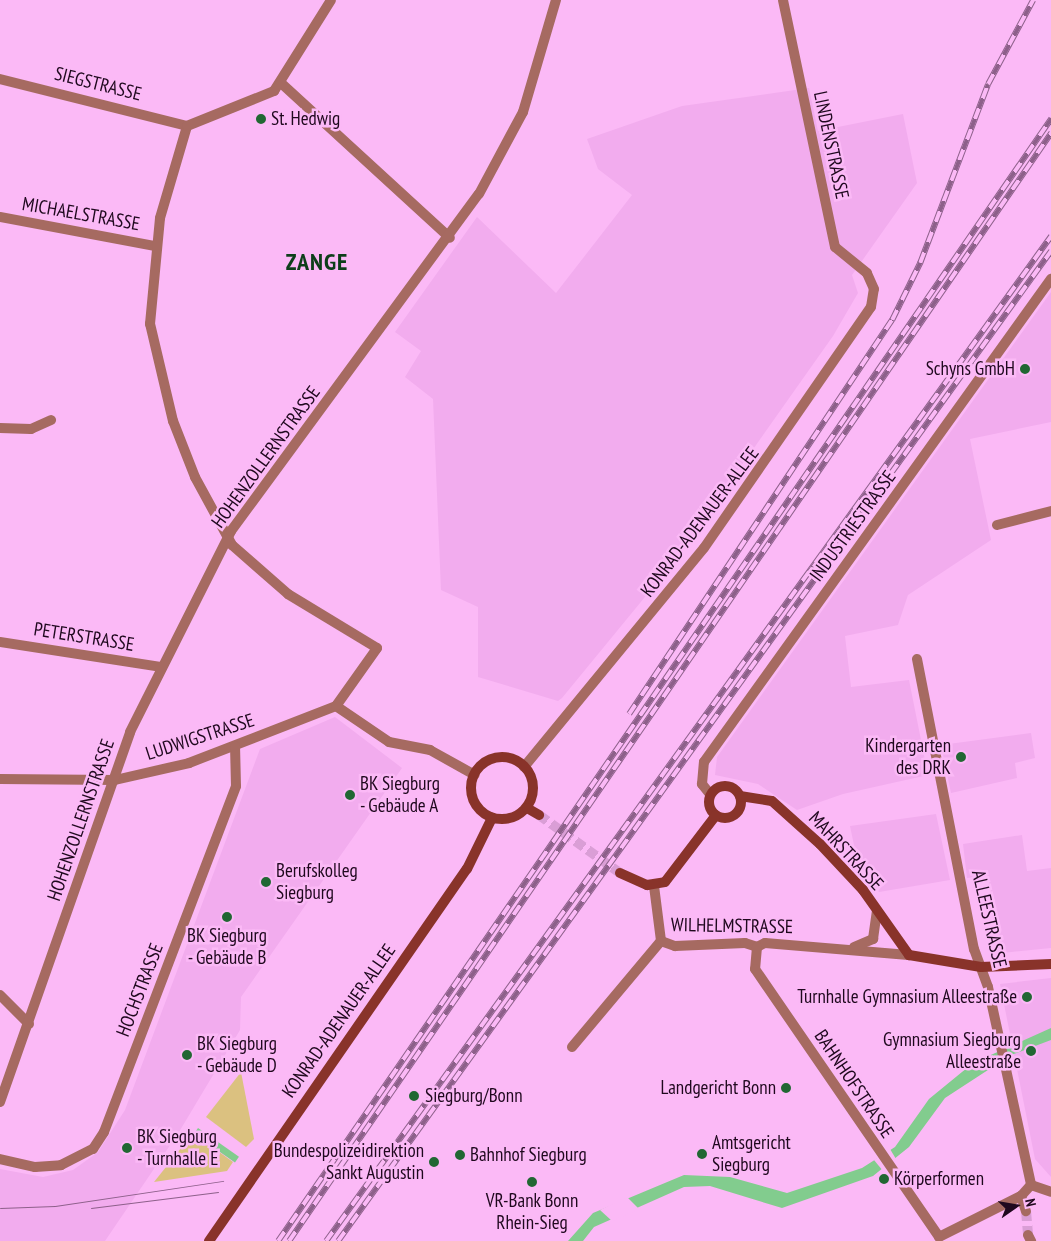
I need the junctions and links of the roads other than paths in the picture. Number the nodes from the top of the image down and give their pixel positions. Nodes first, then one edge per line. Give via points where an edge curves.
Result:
1 (331, 0) edge
2 (556, 0) edge
3 (783, 0) edge
4 (0, 79) edge
5 (281, 83) junction
6 (187, 126) junction
7 (0, 217) edge
8 (450, 238) junction
9 (156, 246) junction
10 (1051, 280) edge
11 (871, 282) joint
12 (51, 420) dead end
13 (0, 428) edge
14 (1051, 511) edge
15 (996, 526) dead end
16 (228, 537) junction
17 (0, 642) edge
18 (917, 659) dead end
19 (162, 667) junction
20 (336, 706) junction
21 (235, 746) junction
22 (524, 767) junction
23 (475, 775) junction
24 (0, 780) edge
25 (116, 780) junction
26 (710, 794) junction
27 (740, 796) junction
28 (527, 808) junction
29 (539, 815) tunnel mouth
30 (716, 815) junction
31 (492, 818) junction
32 (620, 874) tunnel mouth
33 (654, 886) junction
34 (877, 912) junction
35 (661, 941) junction
36 (757, 947) junction
37 (851, 948) junction
38 (909, 955) junction
39 (1051, 964) edge
40 (981, 967) junction
41 (0, 995) edge
42 (29, 1024) junction
43 (572, 1047) dead end
44 (0, 1102) edge
45 (0, 1159) edge
46 (1031, 1185) junction
47 (1051, 1192) edge
48 (1021, 1196) junction
49 (1026, 1211) tunnel mouth
50 (209, 1241) edge

1 - 5 street
2 - 8 street, HOHENZOLLERNSTRASSE via 523,112
3 - 11 street, LINDENSTRASSE via 835,247
4 - 6 street, SIEGSTRASSE
5 - 6 street via 274,91
5 - 8 street
6 - 9 street via 166,187
7 - 9 street, MICHAELSTRASSE
8 - 16 street, HOHENZOLLERNSTRASSE
9 - 16 street via 150,324 160,375 195,477
10 - 26 street, INDUSTRIESTRASSE via 704,762 700,777
11 - 22 street, KONRAD-ADENAUER-ALLEE via 871,307 860,328 764,466 661,605
12 - 13 street via 31,429
14 - 15 street
16 - 19 street, HOHENZOLLERNSTRASSE
16 - 20 street via 238,552 288,594 377,648
17 - 19 street, PETERSTRASSE
18 - 40 street, ALLEESTRASSE
19 - 25 street, HOHENZOLLERNSTRASSE via 130,732
20 - 21 street, LUDWIGSTRASSE
20 - 23 street via 389,742 430,750
21 - 25 street, LUDWIGSTRASSE
21 - 45 street, HOCHSTRASSE via 236,786 104,1132 93,1148 61,1165 35,1167
22 - 23 main road via 497,758
22 - 28 main road via 533,791
23 - 31 main road via 472,795
24 - 25 street, LUDWIGSTRASSE
25 - 42 street, HOHENZOLLERNSTRASSE
26 - 27 main road via 723,785
26 - 30 main road via 709,805
27 - 30 main road via 734,815
27 - 34 main road, MAHRSTRASSE via 760,796 782,808 863,890
28 - 29 main road
28 - 31 main road via 511,818
30 - 33 main road via 672,876
31 - 50 main road, KONRAD-ADENAUER-ALLEE via 467,869
32 - 33 main road
33 - 35 street
34 - 37 street, WILHELMSTRASSE via 873,939
34 - 38 main road, MAHRSTRASSE
35 - 36 street, WILHELMSTRASSE via 675,946 745,943
35 - 43 street, WILHELMSTRASSE
36 - 37 street, WILHELMSTRASSE via 765,943
36 - 48 street, BAHNHOFSTRASSE via 755,969 939,1237
37 - 38 street, WILHELMSTRASSE
38 - 40 main road, WILHELMSTRASSE
39 - 40 main road, WILHELMSTRASSE
40 - 46 street, ALLEESTRASSE
41 - 42 street
42 - 44 street, HOHENZOLLERNSTRASSE
46 - 47 street
46 - 48 street
48 - 49 street

